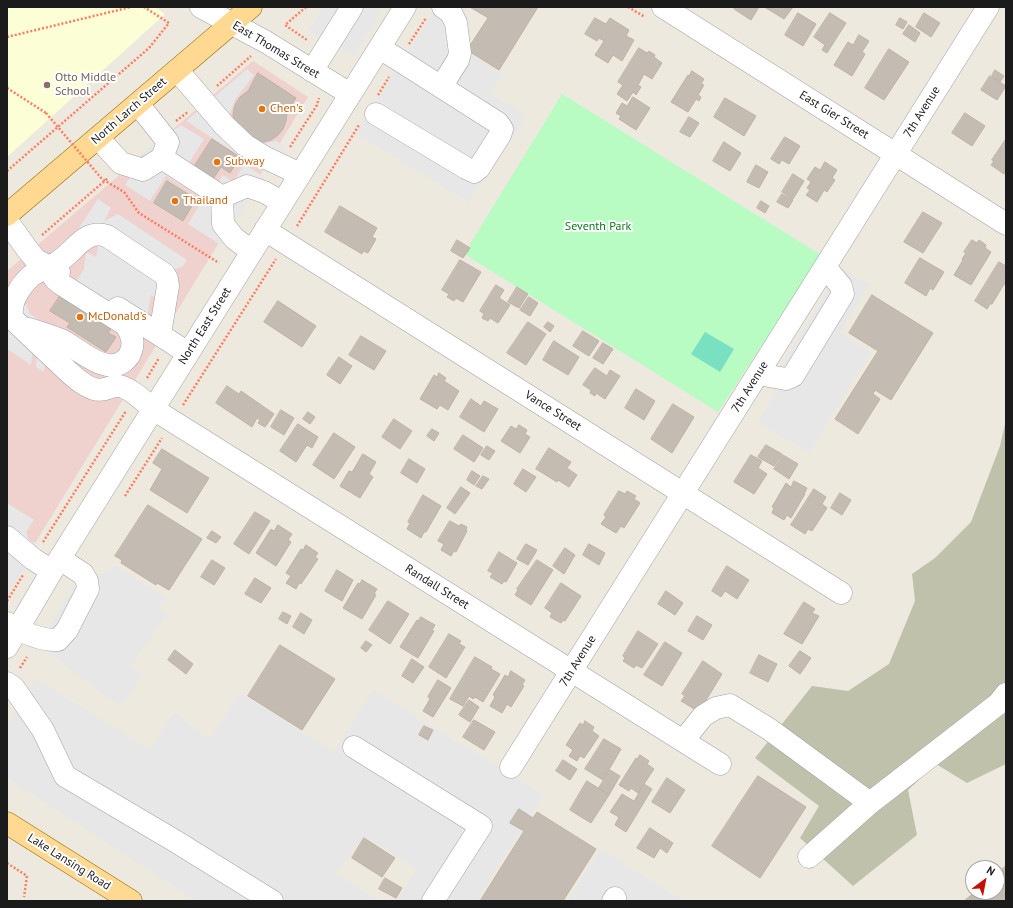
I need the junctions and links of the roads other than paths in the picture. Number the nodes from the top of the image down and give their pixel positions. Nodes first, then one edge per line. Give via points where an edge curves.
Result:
1 (201, 7) edge
2 (251, 7) edge
3 (352, 7) edge
4 (405, 7) edge
5 (663, 7) edge
6 (988, 7) edge
7 (436, 10) edge
8 (232, 23) junction
9 (380, 48) junction
10 (177, 70) junction
11 (312, 71) junction
12 (441, 87) junction
13 (350, 94) junction
14 (138, 104) junction
15 (371, 111) road end
16 (98, 138) junction
17 (896, 154) junction
18 (162, 158) junction
19 (300, 174) junction
20 (222, 197) junction
21 (282, 202) junction
22 (7, 215) edge
23 (7, 221) edge
24 (1006, 224) edge
25 (265, 230) junction
26 (251, 251) junction
27 (48, 266) junction
28 (825, 267) junction
29 (13, 317) edge
30 (156, 332) junction
31 (188, 353) junction
32 (758, 374) junction
33 (123, 387) junction
34 (153, 409) junction
35 (683, 493) junction
36 (9, 543) edge
37 (56, 565) junction
38 (840, 593) dead end
39 (11, 633) edge
40 (572, 671) junction
41 (8, 684) edge
42 (1006, 694) edge
43 (683, 741) junction
44 (354, 747) dead end
45 (720, 764) dead end
46 (511, 767) dead end
47 (870, 803) junction
48 (7, 823) edge
49 (808, 857) dead end
50 (131, 901) edge
51 (272, 901) edge
52 (433, 901) edge

1 - 8 street, East Thomas Street
2 - 8 main road, North Larch Street
3 - 11 street
4 - 9 street, North East Street
5 - 17 street, East Gier Street
6 - 17 street, 7th Avenue
7 - 12 street via 451,13 456,23 460,53
8 - 10 main road, North Larch Street
8 - 11 street, East Thomas Street
9 - 12 street
9 - 13 street, North East Street
10 - 14 main road, North Larch Street
10 - 19 street via 224,125 245,145
11 - 13 street, East Thomas Street
12 - 15 street via 498,123 502,129 474,172
13 - 19 street, North East Street
14 - 16 main road, North Larch Street
14 - 18 street via 168,142
16 - 18 street via 121,163 143,170
16 - 22 main road, North Larch Street
17 - 24 street, East Gier Street
17 - 28 street, 7th Avenue
18 - 20 street
19 - 21 street, North East Street
20 - 21 street via 247,186
20 - 26 street via 223,224 234,238
21 - 25 street, North East Street
23 - 27 street via 36,260
25 - 26 street, North East Street
25 - 35 street, Vance Street
26 - 31 street, North East Street
27 - 29 street via 24,283 14,300
27 - 29 street via 61,284 126,325 132,334 133,346 129,357 111,366 97,362 61,340
27 - 30 street
27 - 30 street via 56,263 92,234 100,233 107,236 164,274 167,279 168,286
28 - 32 street, 7th Avenue
28 - 32 street via 841,286 843,294 793,376 786,379
29 - 33 street via 85,385 95,390
30 - 31 street
30 - 33 street
31 - 34 street, North East Street
32 - 35 street, 7th Avenue
33 - 34 street, Randall Street
34 - 37 street, North East Street
34 - 40 street, Randall Street
35 - 38 street, Vance Street
35 - 40 street, 7th Avenue
36 - 37 street via 33,559
37 - 39 street, North East Street
37 - 39 street via 82,574 87,581 88,589 67,630 58,640
40 - 43 street, Randall Street
40 - 46 street, 7th Avenue
41 - 51 street via 14,688 43,730 65,776
42 - 47 street via 998,704
43 - 45 street, Randall Street
43 - 47 street via 703,716 716,708 730,705 769,729
44 - 52 street via 481,826
47 - 49 street
48 - 50 main road, Lake Lansing Road

